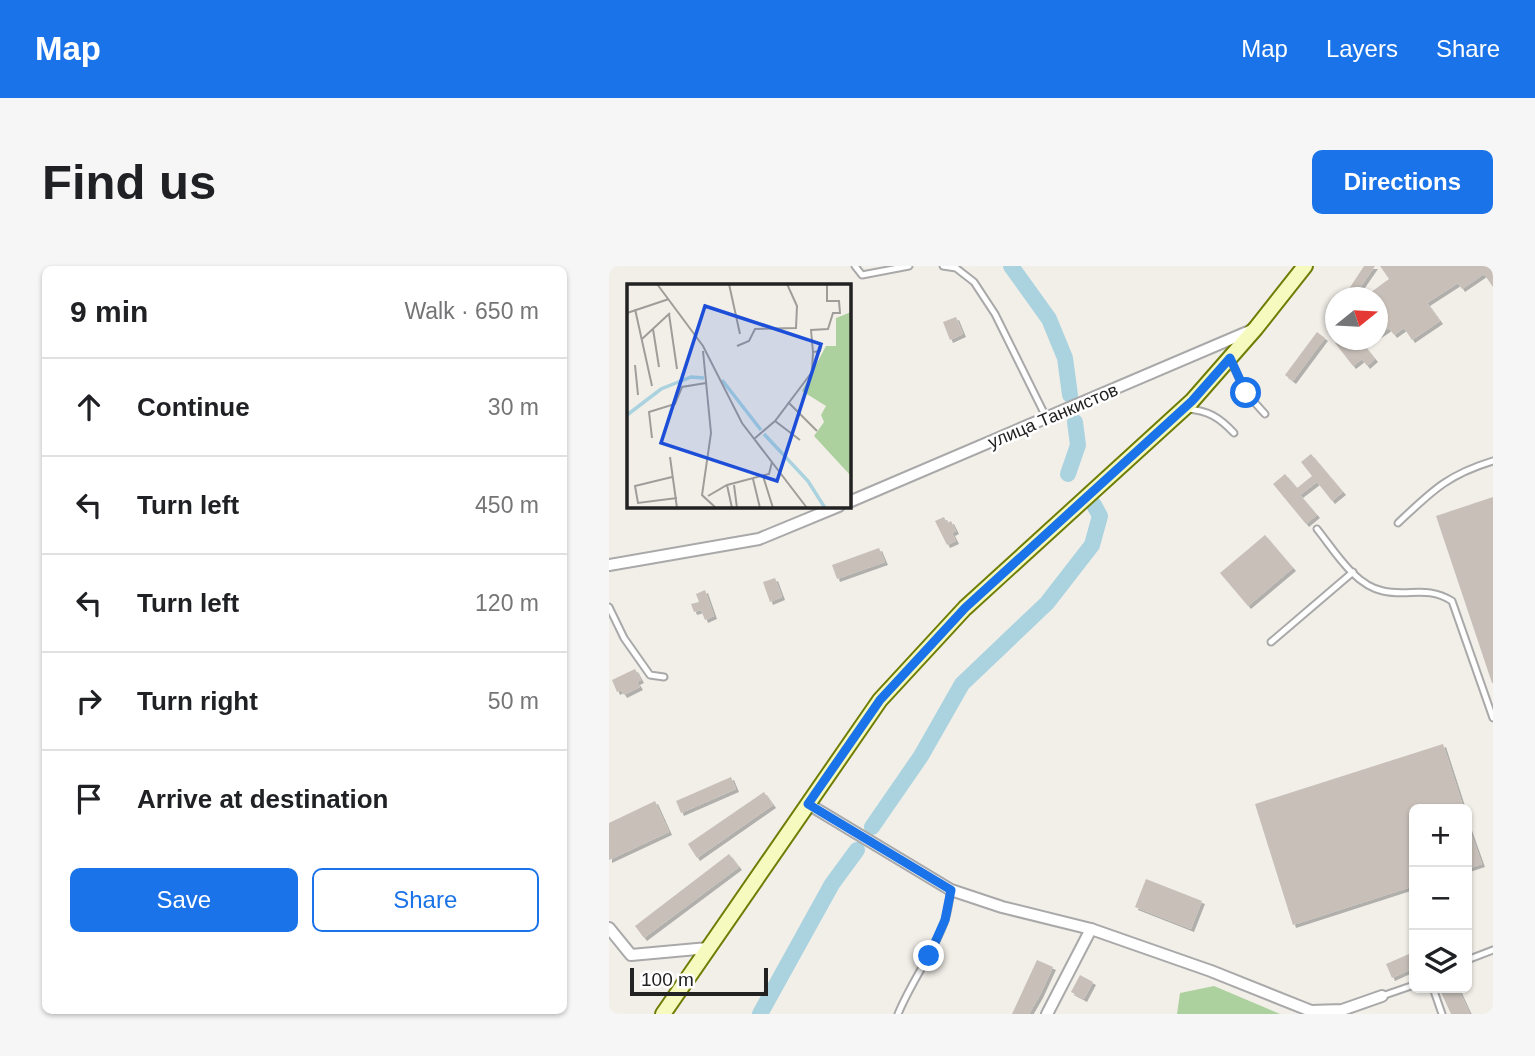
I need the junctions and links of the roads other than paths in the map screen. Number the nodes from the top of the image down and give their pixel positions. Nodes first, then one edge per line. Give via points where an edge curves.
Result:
1 (856, 266) edge
2 (909, 266) edge
3 (943, 266) edge
4 (1305, 266) edge
5 (1256, 328) junction
6 (1230, 358) junction
7 (1184, 409) junction
8 (1265, 414) dead end
9 (1047, 419) junction
10 (1234, 433) dead end
11 (1493, 461) edge
12 (851, 501) edge
13 (834, 508) edge
14 (1398, 523) dead end
15 (1317, 529) dead end
16 (609, 565) edge
17 (1353, 572) junction
18 (609, 607) edge
19 (1271, 642) dead end
20 (664, 677) dead end
21 (1493, 718) edge
22 (808, 804) junction
23 (951, 890) junction
24 (609, 929) edge
25 (1091, 929) junction
26 (708, 948) junction
27 (1493, 950) edge
28 (1472, 958) edge
29 (1409, 987) edge
30 (1435, 993) edge
31 (1383, 996) joint
32 (663, 1014) edge
33 (898, 1014) edge
34 (1047, 1014) edge
35 (1442, 1014) edge

1 - 2 lane via 862,275
3 - 9 lane via 956,268 974,282
4 - 5 main road
5 - 6 main road
5 - 9 street, улица Танкистов
6 - 7 main road
6 - 8 lane via 1246,393
7 - 10 lane via 1221,418
7 - 22 main road via 965,608 880,700
9 - 12 street, улица Танкистов
11 - 14 lane via 1437,486
13 - 16 street via 759,539
15 - 17 lane
17 - 19 lane
17 - 21 lane via 1385,592 1426,591 1452,601
18 - 20 lane via 650,675
22 - 23 street
22 - 26 main road
23 - 25 street
23 - 33 lane via 945,920
24 - 26 street via 631,954
25 - 31 street via 1311,1011 1342,1010
25 - 34 street
26 - 32 main road
27 - 28 lane
29 - 31 lane
30 - 35 lane

